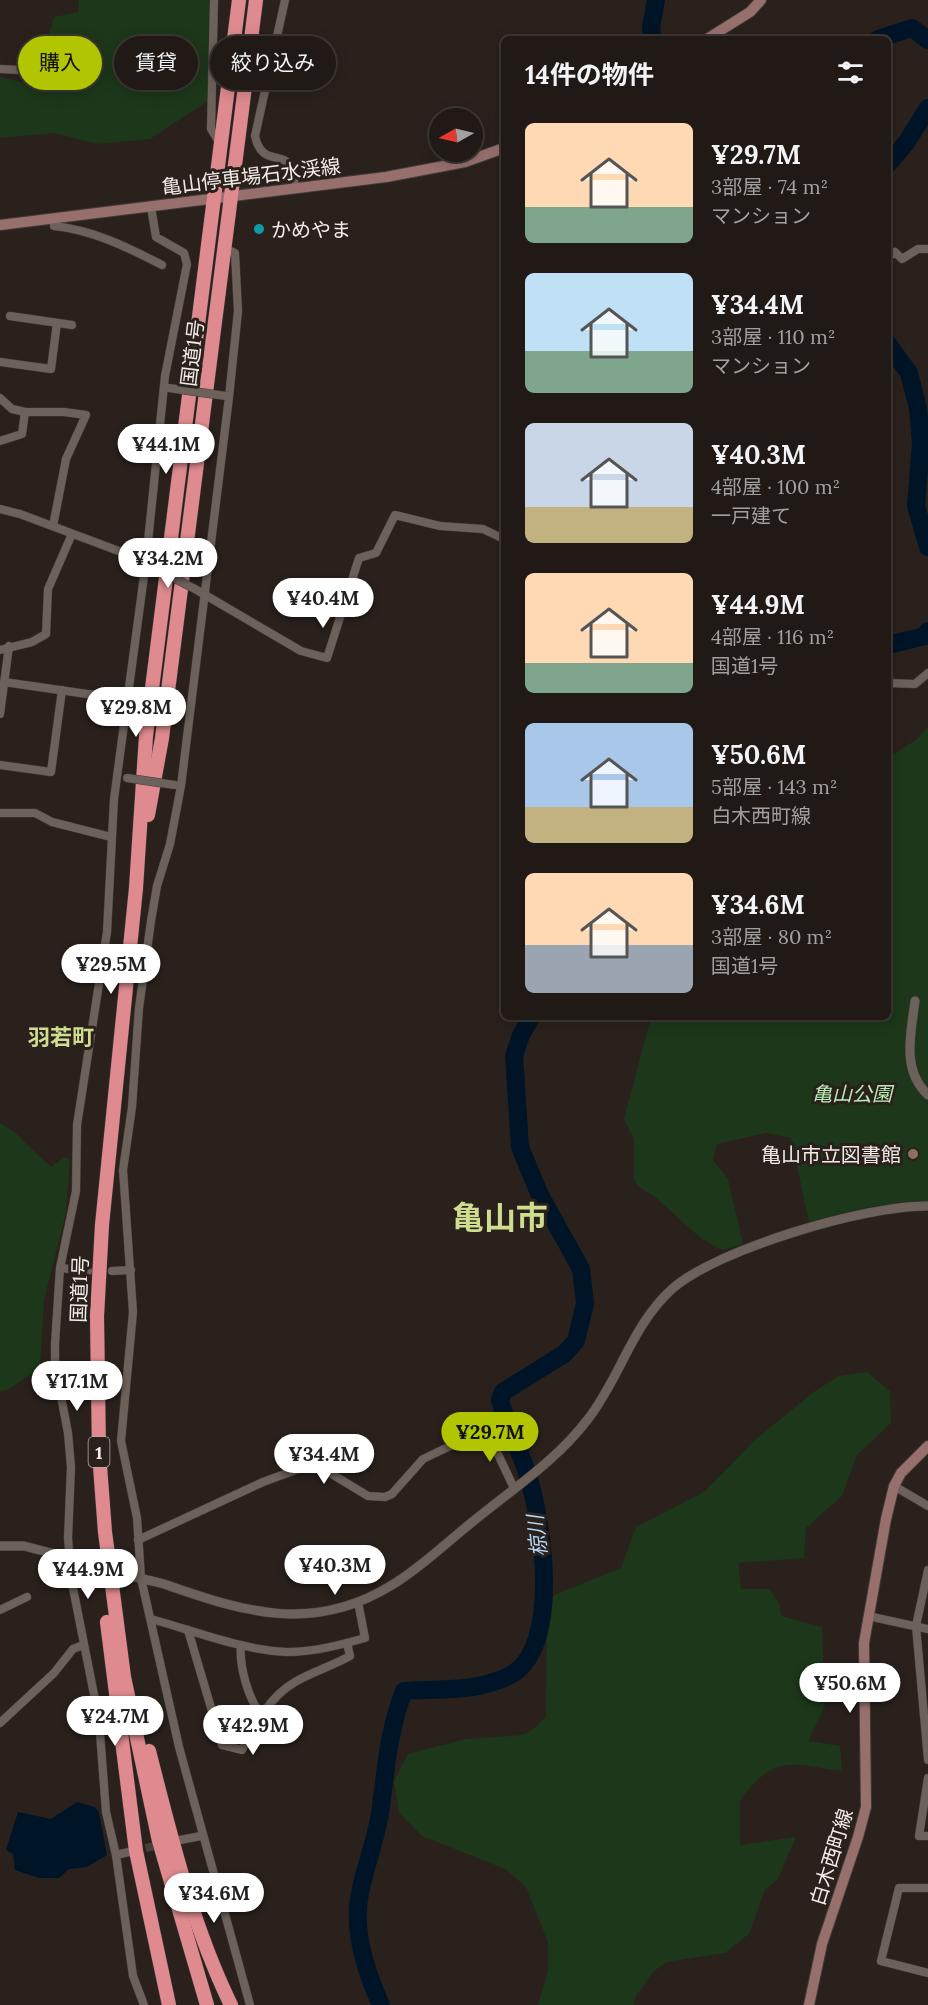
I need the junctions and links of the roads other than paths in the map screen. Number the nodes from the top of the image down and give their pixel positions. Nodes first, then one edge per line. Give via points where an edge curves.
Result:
1 (214, 0) edge
2 (239, 0) edge
3 (256, 0) edge
4 (285, 0) edge
5 (761, 0) edge
6 (712, 36) edge
7 (0, 69) edge
8 (18, 70) edge
9 (220, 144) junction
10 (501, 149) edge
11 (295, 188) junction
12 (232, 197) junction
13 (212, 200) junction
14 (151, 207) junction
15 (54, 219) junction
16 (0, 225) edge
17 (225, 249) junction
18 (928, 249) edge
19 (891, 255) edge
20 (162, 265) dead end
21 (10, 316) dead end
22 (57, 323) junction
23 (72, 325) dead end
24 (0, 362) edge
25 (166, 388) junction
26 (228, 396) junction
27 (0, 398) edge
28 (25, 412) junction
29 (0, 441) edge
30 (0, 509) edge
31 (52, 526) junction
32 (72, 534) junction
33 (501, 538) edge
34 (146, 561) junction
35 (205, 597) junction
36 (9, 646) junction
37 (0, 650) edge
38 (928, 673) edge
39 (4, 682) junction
40 (891, 683) edge
41 (62, 690) junction
42 (129, 696) junction
43 (0, 714) edge
44 (0, 765) edge
45 (117, 776) junction
46 (178, 785) junction
47 (0, 813) edge
48 (111, 837) junction
49 (136, 888) junction
50 (915, 1001) dead end
51 (928, 1095) edge
52 (928, 1206) edge
53 (60, 1268) junction
54 (131, 1270) junction
55 (88, 1271) dead end
56 (112, 1271) dead end
57 (928, 1446) edge
58 (516, 1486) junction
59 (894, 1486) junction
60 (928, 1506) edge
61 (105, 1532) junction
62 (138, 1540) junction
63 (0, 1546) edge
64 (69, 1557) junction
65 (82, 1561) tunnel mouth
66 (928, 1572) edge
67 (121, 1573) tunnel mouth
68 (141, 1578) junction
69 (27, 1597) dead end
70 (358, 1602) junction
71 (0, 1610) edge
72 (868, 1616) junction
73 (151, 1619) junction
74 (916, 1626) junction
75 (928, 1629) edge
76 (188, 1630) junction
77 (347, 1643) junction
78 (241, 1645) junction
79 (83, 1646) junction
80 (124, 1677) junction
81 (925, 1685) edge
82 (261, 1715) junction
83 (0, 1723) edge
84 (928, 1760) edge
85 (928, 1778) edge
86 (201, 1836) junction
87 (928, 1836) edge
88 (180, 1840) dead end
89 (129, 1852) tunnel mouth
90 (116, 1855) junction
91 (928, 1888) edge
92 (928, 1973) edge
93 (144, 2005) edge
94 (169, 2005) edge
95 (207, 2005) edge
96 (231, 2005) edge
97 (250, 2005) edge
98 (809, 2005) edge

1 - 9 street via 211,129
2 - 9 highway, 国道1号 / 1
3 - 12 highway, 国道1号 / 1
4 - 11 street via 255,136 258,148 266,156 283,160 291,167
5 - 6 main road via 750,12
7 - 8 street
9 - 13 highway, 国道1号 / 1
10 - 11 main road, 亀山停車場石水渓線 via 428,170
11 - 12 main road, 亀山停車場石水渓線
12 - 13 main road, 亀山停車場石水渓線
12 - 17 highway, 国道1号 / 1
13 - 14 main road, 亀山停車場石水渓線
13 - 49 highway, 国道1号 / 1 via 146,736
14 - 15 main road, 亀山停車場石水渓線
14 - 25 street via 156,237 180,248 187,258
15 - 16 main road, 亀山停車場石水渓線
15 - 20 street via 54,226 79,228
17 - 26 street via 235,253 238,310
17 - 49 highway, 国道1号 / 1 via 162,738
18 - 19 street via 918,249 902,259 895,252
21 - 22 street
22 - 23 street
22 - 24 street via 51,369
25 - 26 street, bridge
25 - 34 street
26 - 35 street
27 - 28 street via 12,409
28 - 29 street via 22,434
28 - 31 street via 86,415 66,459
30 - 31 street
31 - 32 street
32 - 34 street
32 - 36 street via 48,589 46,634 33,642
33 - 35 street via 483,529 441,526 395,515 376,553 358,558 327,658 301,651
34 - 35 street, bridge
34 - 42 street
35 - 46 street
36 - 37 street
36 - 39 street
38 - 40 street via 915,684
39 - 41 street
39 - 43 street
41 - 42 street
41 - 44 street via 51,772
42 - 45 street
45 - 46 street, bridge
45 - 48 street
46 - 54 street via 170,844 157,886 139,1008 123,1170
47 - 48 street via 35,813 52,822
48 - 53 street via 107,932 77,1125 75,1200
49 - 61 highway, 国道1号 / 1 via 112,1109 97,1316 99,1454
50 - 51 street via 909,1056 911,1069
52 - 58 street via 884,1209 843,1218 740,1253 689,1277 664,1297 644,1322 585,1424
53 - 55 street
53 - 64 street via 55,1365 71,1467
54 - 56 street
54 - 62 street via 131,1352 121,1441 134,1495
57 - 59 main road, 白木西町線 via 910,1462
58 - 62 street via 486,1429 423,1460 385,1497 368,1496 325,1470 301,1468
58 - 70 street via 401,1579
59 - 60 street
59 - 72 main road, 白木西町線
61 - 80 highway, 国道1号 / 1
61 - 94 highway, 1 via 103,1587 136,1851
62 - 68 street
63 - 64 street via 24,1546
64 - 65 street
64 - 79 street
66 - 74 street
67 - 68 street
68 - 70 street via 234,1607 274,1614 314,1614
68 - 73 street
69 - 71 street
70 - 77 street via 365,1638
72 - 74 street
72 - 98 main road, 白木西町線 via 862,1665 866,1807 822,1944
73 - 76 street
73 - 86 street
74 - 75 street
74 - 81 street
76 - 78 street
76 - 82 street via 222,1745 242,1750
77 - 78 street via 287,1652
77 - 82 street via 350,1656 295,1682
78 - 82 street via 240,1656 254,1706
79 - 83 street via 72,1649 54,1673
79 - 90 street via 99,1719 106,1812
80 - 95 highway, 国道1号 / 1 via 159,1841
80 - 96 highway, 1 via 132,1684 201,1934
81 - 84 street
85 - 87 street via 919,1836
86 - 88 street
86 - 97 street
89 - 90 street
90 - 93 street via 133,1976
91 - 92 street via 899,1888 881,1961

